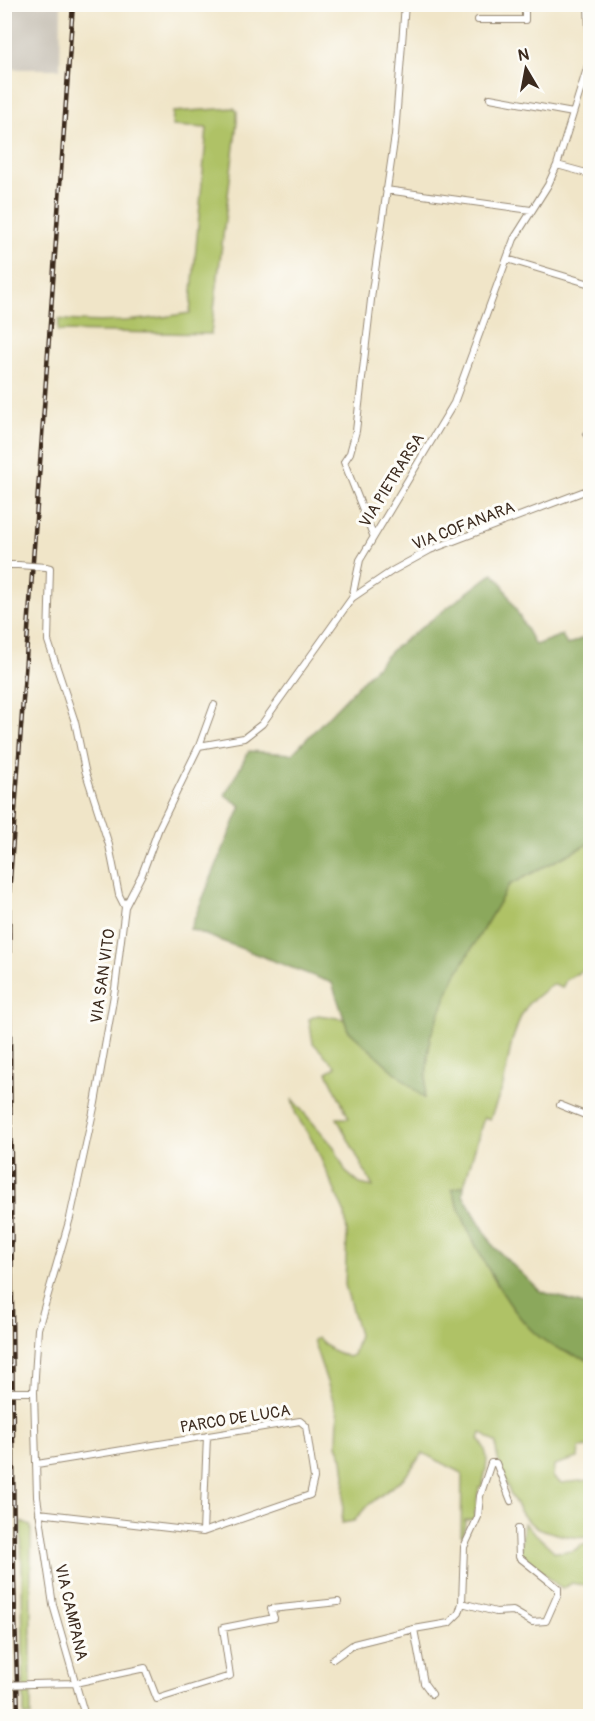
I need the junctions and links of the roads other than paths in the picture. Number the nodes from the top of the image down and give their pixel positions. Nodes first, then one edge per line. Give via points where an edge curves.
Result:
1 (405, 4) edge
2 (525, 4) edge
3 (588, 4) edge
4 (478, 20) dead end
5 (490, 98) dead end
6 (573, 112) junction
7 (557, 165) junction
8 (591, 174) edge
9 (386, 190) junction
10 (531, 210) junction
11 (507, 259) junction
12 (591, 284) edge
13 (591, 489) edge
14 (373, 535) junction
15 (4, 565) edge
16 (352, 598) junction
17 (214, 705) dead end
18 (199, 746) junction
19 (125, 907) junction
20 (560, 1105) dead end
21 (591, 1117) edge
22 (6, 1392) edge
23 (34, 1392) junction
24 (207, 1436) junction
25 (37, 1464) junction
26 (512, 1501) dead end
27 (39, 1513) junction
28 (518, 1529) dead end
29 (203, 1532) junction
30 (338, 1602) dead end
31 (462, 1603) junction
32 (414, 1629) junction
33 (333, 1659) dead end
34 (75, 1683) junction
35 (4, 1685) edge
36 (432, 1694) dead end
37 (85, 1716) edge

1 - 9 street via 395,135
2 - 4 street via 525,20
3 - 6 street, VIA PIETRARSA via 590,59
5 - 6 street
6 - 7 street, VIA PIETRARSA
7 - 8 street
7 - 10 street, VIA PIETRARSA
9 - 10 street
9 - 14 street via 356,431 344,462
10 - 11 street, VIA PIETRARSA
11 - 12 street
11 - 14 street, VIA PIETRARSA via 454,404
13 - 16 street, VIA COFANARA via 430,550
14 - 16 street, VIA PIETRARSA via 360,560
15 - 19 street, VIA SAN VITO, bridge via 48,567 48,641 75,722
16 - 18 street, VIA PIETRARSA via 262,724 244,738
17 - 18 street
18 - 19 street
19 - 23 street, VIA SAN VITO via 95,1103 70,1218 38,1329
20 - 21 street
22 - 23 street, bridge
23 - 25 street, VIA SAN VITO
24 - 25 street, PARCO DE LUCA
24 - 29 street
24 - 29 street, PARCO DE LUCA via 300,1421 306,1426 314,1478 310,1496
25 - 27 street, VIA CAMPANA
26 - 31 street via 496,1463 491,1463 478,1517 464,1547
27 - 29 street, PARCO DE LUCA
27 - 34 street, VIA CAMPANA via 53,1605
28 - 31 street via 519,1557 558,1588 546,1621 532,1622 513,1611 496,1612
30 - 34 street via 271,1609 274,1618 223,1628 230,1676 157,1699 145,1668
31 - 32 street via 455,1619
32 - 33 street via 354,1644
32 - 36 street via 424,1683
34 - 35 street, bridge
34 - 37 street, VIA CAMPANA

